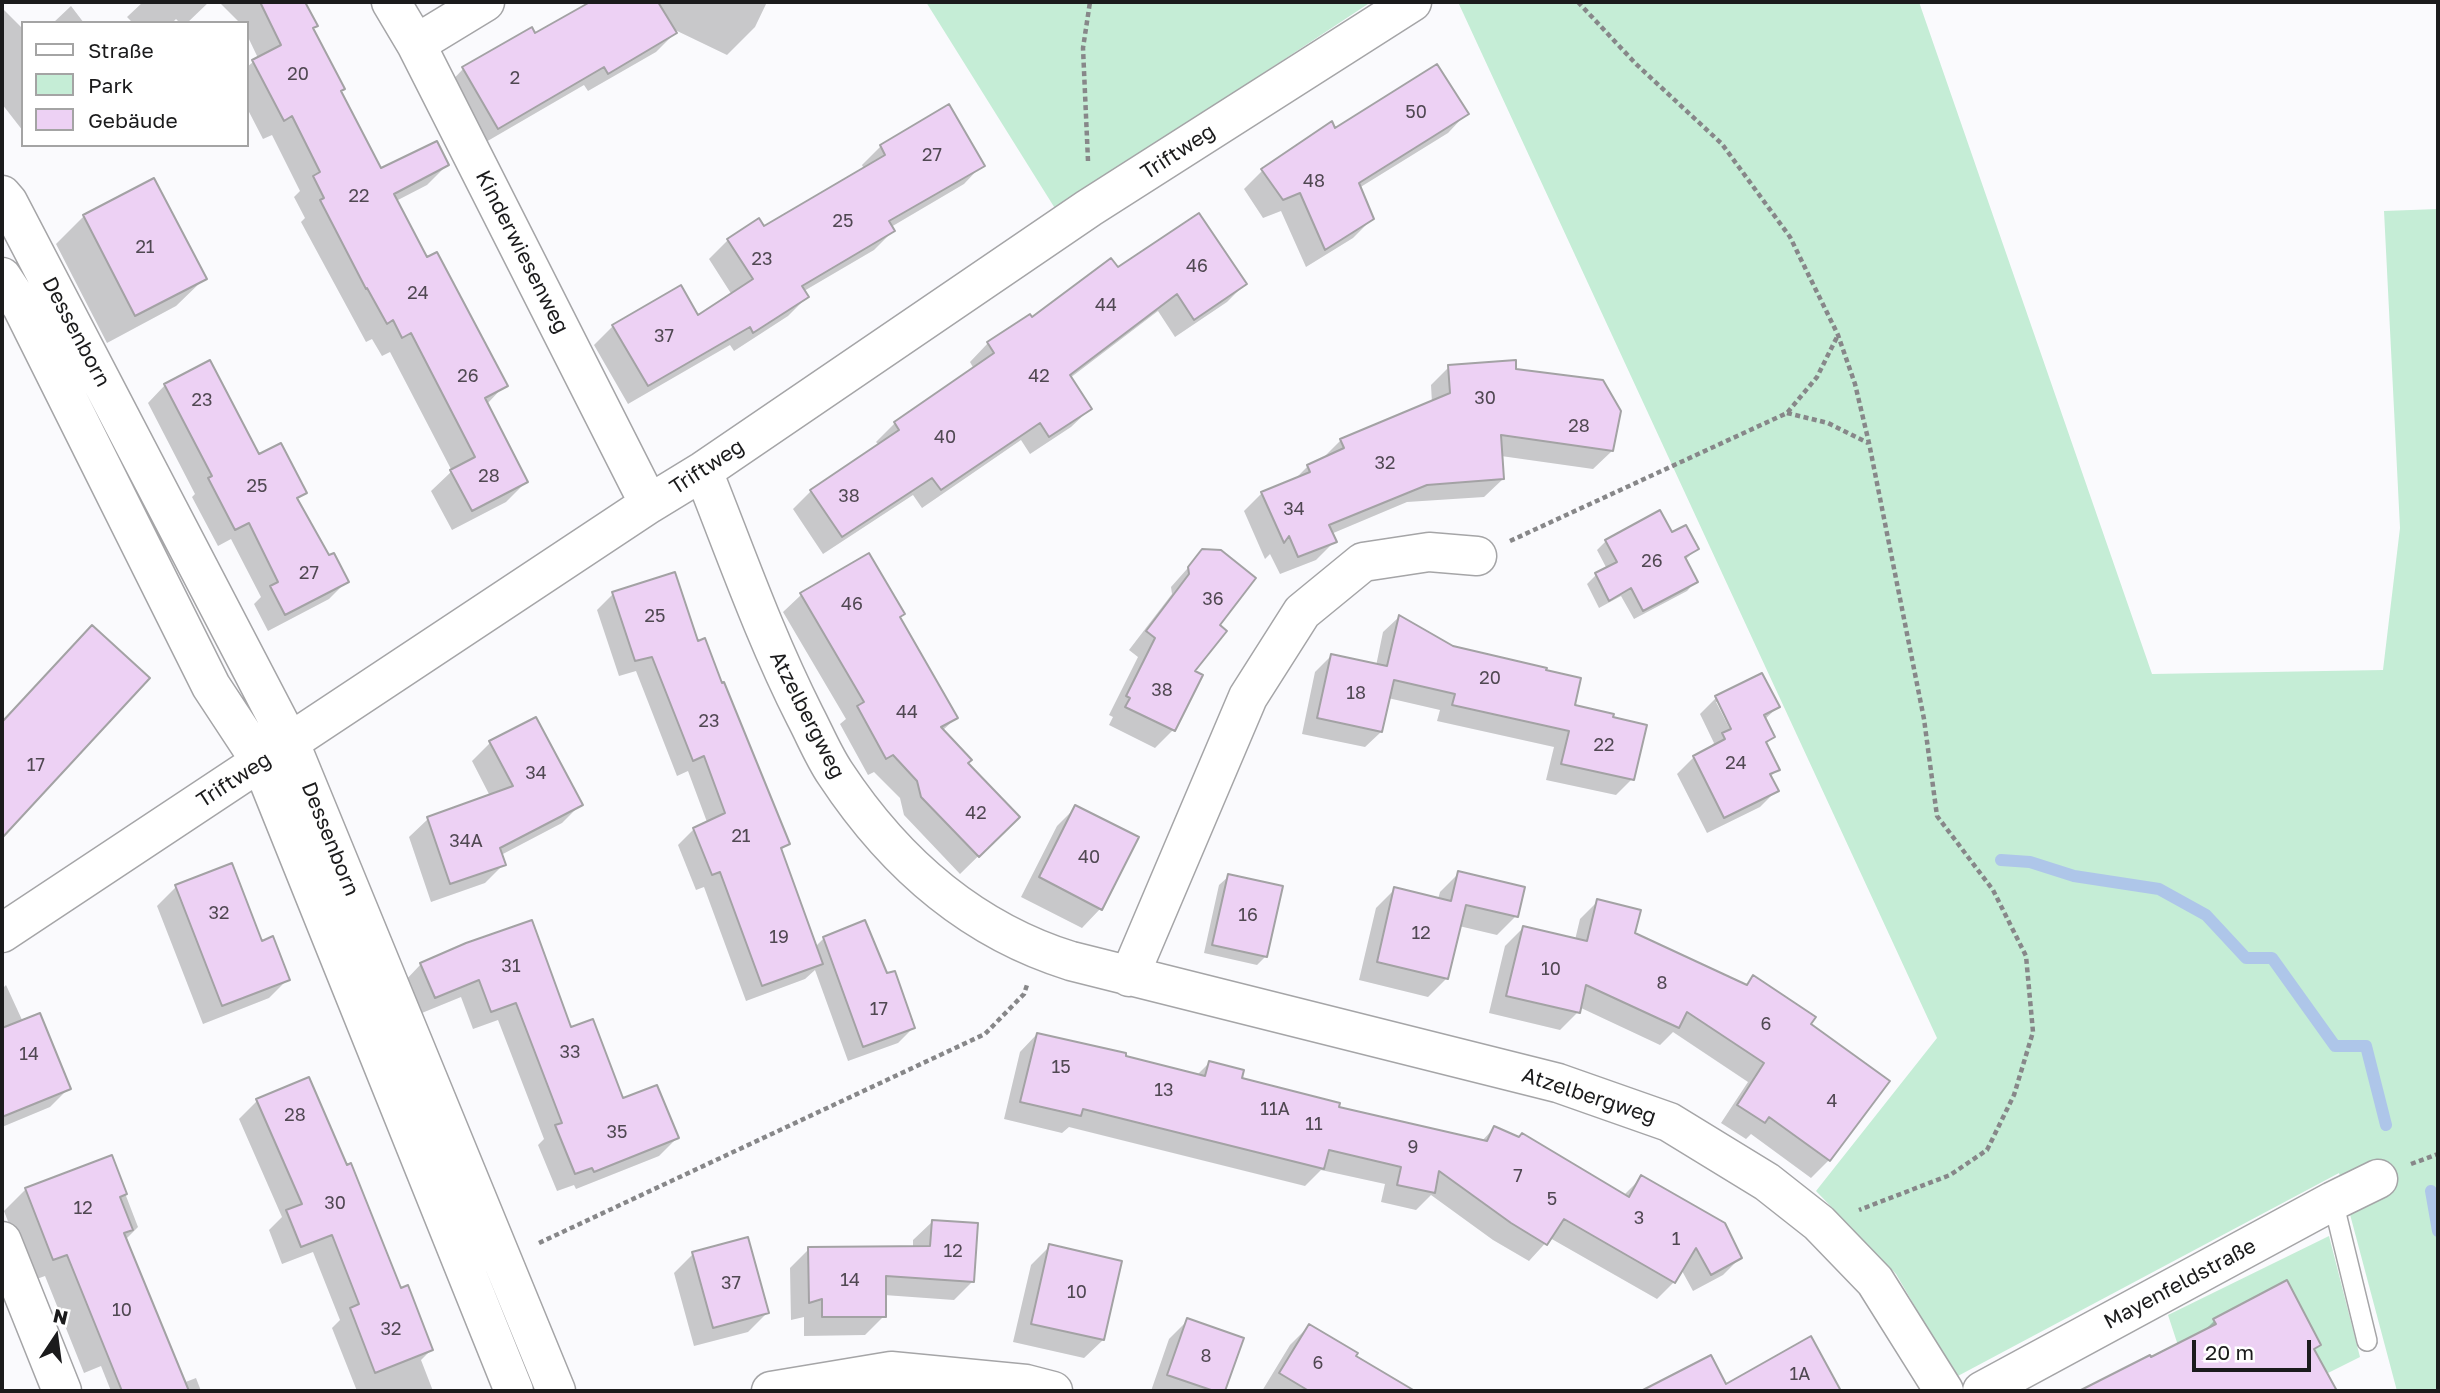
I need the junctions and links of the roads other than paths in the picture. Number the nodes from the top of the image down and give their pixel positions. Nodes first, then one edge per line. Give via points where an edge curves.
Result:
1 (391, 2) edge
2 (485, 2) edge
3 (1412, 2) edge
4 (416, 44) junction
5 (2, 195) edge
6 (8, 305) edge
7 (703, 471) junction
8 (649, 504) junction
9 (1477, 556) road end
10 (275, 752) junction
11 (2, 933) edge
12 (1129, 977) junction
13 (2378, 1179) dead end
14 (2333, 1201) junction
15 (2, 1241) edge
16 (2367, 1341) dead end
17 (62, 1391) edge
18 (514, 1391) edge
19 (556, 1391) edge
20 (771, 1391) edge
21 (1053, 1391) edge
22 (1944, 1391) edge
23 (1982, 1391) edge

1 - 4 street, Kinderwiesenweg
2 - 4 street
3 - 7 street, Triftweg via 1089,208
4 - 8 street, Kinderwiesenweg
5 - 10 street, Dessenborn
6 - 10 street, Dessenborn via 211,686
7 - 8 street, Triftweg
7 - 12 street, Atzelbergweg via 778,662 833,771 875,827 929,883 970,915 1038,951
8 - 10 street, Triftweg
9 - 12 street via 1429,552 1363,562 1302,612 1248,697
10 - 11 street, Triftweg
10 - 18 street, Dessenborn
10 - 19 street, Dessenborn via 499,1252
12 - 22 street, Atzelbergweg via 1558,1083 1669,1122 1767,1182 1819,1223 1875,1281
13 - 14 street, Mayenfeldstraße
14 - 16 lane
14 - 23 street, Mayenfeldstraße
15 - 17 street
20 - 21 street via 891,1371 1026,1384

